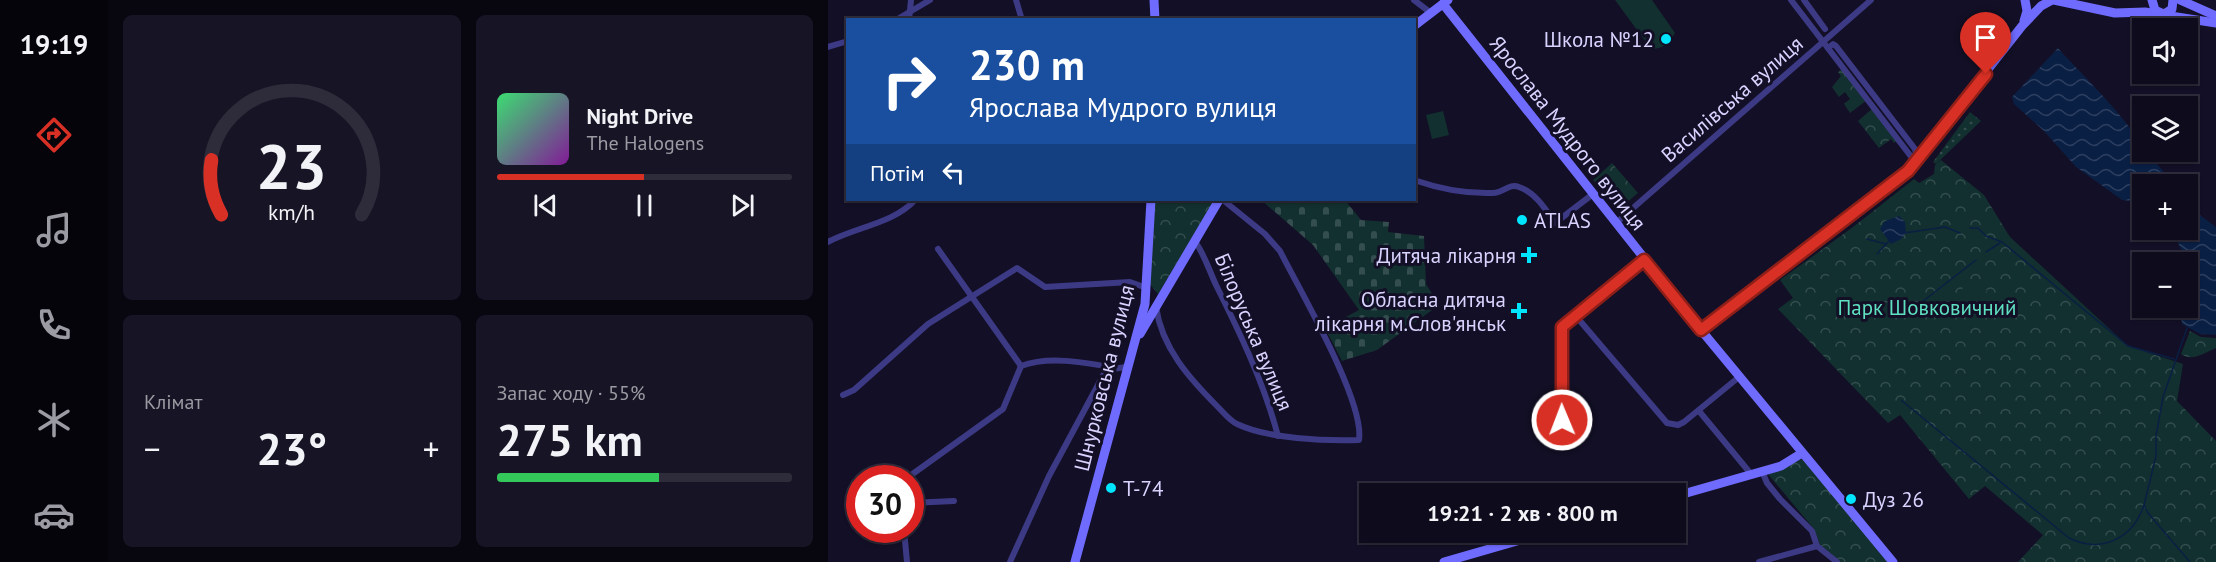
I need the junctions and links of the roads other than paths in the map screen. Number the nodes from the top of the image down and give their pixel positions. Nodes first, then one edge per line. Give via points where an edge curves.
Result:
1 (911, 0) edge
2 (930, 0) edge
3 (1154, 0) edge
4 (1414, 0) edge
5 (1791, 0) edge
6 (1804, 0) edge
7 (1871, 0) edge
8 (2025, 0) edge
9 (2053, 0) edge
10 (2151, 0) edge
11 (1014, 1) edge
12 (2178, 1) edge
13 (1445, 2) edge
14 (912, 10) junction
15 (1431, 13) junction
16 (2115, 13) junction
17 (2161, 14) junction
18 (2216, 16) edge
19 (899, 18) edge
20 (910, 18) edge
21 (1021, 18) edge
22 (1155, 18) edge
23 (2216, 23) edge
24 (1416, 24) edge
25 (2022, 26) junction
26 (1825, 29) dead end
27 (846, 42) edge
28 (1823, 42) junction
29 (828, 47) edge
30 (1828, 48) junction
31 (1848, 62) junction
32 (1842, 67) junction
33 (1867, 87) junction
34 (1861, 92) junction
35 (1887, 113) junction
36 (1881, 118) junction
37 (1912, 158) junction
38 (1416, 181) edge
39 (1593, 194) junction
40 (914, 201) edge
41 (1151, 201) edge
42 (1220, 201) edge
43 (1222, 201) edge
44 (1616, 223) junction
45 (828, 242) edge
46 (1196, 243) junction
47 (938, 249) dead end
48 (1644, 260) junction
49 (1146, 285) junction
50 (972, 297) junction
51 (1155, 307) junction
52 (1575, 315) junction
53 (1701, 330) junction
54 (1133, 346) junction
55 (1021, 366) junction
56 (1126, 367) junction
57 (1110, 368) junction
58 (1739, 377) junction
59 (843, 395) dead end
60 (1699, 411) junction
61 (1562, 420) dead end
62 (1278, 436) junction
63 (1802, 453) junction
64 (924, 466) edge
65 (1762, 471) junction
66 (1751, 474) junction
67 (1686, 493) edge
68 (954, 501) dead end
69 (924, 502) edge
70 (905, 543) edge
71 (1510, 543) edge
72 (1817, 546) junction
73 (907, 562) edge
74 (1010, 562) edge
75 (1076, 562) edge
76 (1444, 562) edge
77 (1759, 562) edge
78 (1838, 562) edge
79 (1893, 562) edge

1 - 14 street
2 - 14 street
3 - 22 street
4 - 15 street
5 - 28 street
6 - 26 street
7 - 28 street, Василівська вулиця
8 - 25 street via 2027,11
9 - 16 street
9 - 25 street via 2041,6
10 - 16 street
10 - 17 street
11 - 21 street
12 - 17 street via 2170,11
12 - 18 street
13 - 15 street
13 - 39 street, Ярослава Мудрого вулиця
14 - 19 street
14 - 20 street
15 - 24 street
16 - 17 street
17 - 23 street
25 - 37 street
27 - 29 street
28 - 30 street
28 - 44 street, Василівська вулиця
30 - 31 street via 1835,44
30 - 32 street
31 - 32 street
31 - 33 street
32 - 34 street
33 - 34 street
33 - 35 street
34 - 36 street
35 - 36 street
35 - 37 street via 1915,148
36 - 37 street
37 - 53 street via 1848,219
38 - 39 street via 1454,192 1496,194 1519,187 1536,199 1555,223
39 - 44 street, Ярослава Мудрого вулиця
40 - 45 street via 887,218
41 - 49 street, Шнурковська вулиця
42 - 46 street
43 - 62 street via 1265,234 1280,251 1348,388 1360,430 1359,440
44 - 48 street, Ярослава Мудрого вулиця
46 - 51 street
46 - 62 street, Білоруська вулиця via 1237,327
47 - 50 street
48 - 52 street
48 - 53 street, Ярослава Мудрого вулиця
49 - 50 street via 1122,282 1045,287 1019,268
49 - 54 street, Шнурковська вулиця
50 - 55 street
50 - 59 street via 928,324 854,390
51 - 54 street
51 - 62 street via 1166,343 1195,384 1236,424
52 - 60 street via 1667,423 1678,424
52 - 61 street via 1562,327
53 - 58 street, Ярослава Мудрого вулиця
54 - 56 street, Шнурковська вулиця
55 - 57 street via 1031,362 1082,362
55 - 64 street via 1003,409
56 - 57 street
56 - 75 street, Шнурковська вулиця
57 - 74 street via 1078,417
58 - 60 street
58 - 63 street, Ярослава Мудрого вулиця
60 - 66 street
63 - 65 street via 1781,466
63 - 79 street, Ярослава Мудрого вулиця
65 - 66 street
65 - 72 street via 1780,499 1812,531
66 - 67 street
68 - 69 street
70 - 73 street
71 - 76 street
72 - 77 street
72 - 78 street

